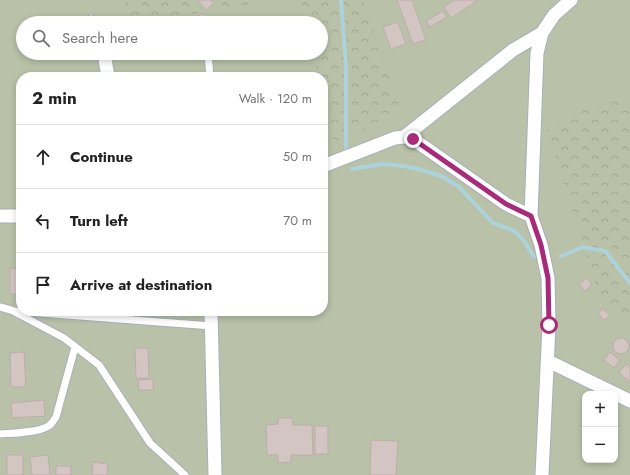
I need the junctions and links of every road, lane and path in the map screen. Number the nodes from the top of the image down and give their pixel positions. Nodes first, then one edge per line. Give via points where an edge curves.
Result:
1 (571, 0) edge
2 (542, 32) junction
3 (105, 60) edge
4 (209, 60) edge
5 (107, 72) edge
6 (210, 72) edge
7 (404, 137) junction
8 (328, 164) edge
9 (0, 216) edge
10 (16, 216) edge
11 (531, 216) junction
12 (0, 308) edge
13 (11, 310) junction
14 (16, 310) edge
15 (16, 313) edge
16 (22, 316) edge
17 (86, 316) edge
18 (211, 316) edge
19 (212, 326) junction
20 (75, 347) junction
21 (548, 361) junction
22 (630, 401) edge
23 (0, 434) edge
24 (185, 475) edge
25 (215, 475) edge
26 (542, 475) edge

1 - 2 street via 554,15
2 - 7 street via 513,50
2 - 11 street via 537,53
3 - 5 street
4 - 6 lane
7 - 8 street via 384,141
7 - 11 street via 422,144 506,204
9 - 10 street
11 - 21 street via 548,278
12 - 13 lane
13 - 14 lane
13 - 15 lane
16 - 20 lane via 64,338
17 - 19 lane
18 - 19 street
19 - 25 street
20 - 23 lane via 56,417 51,424 37,430
20 - 24 lane via 98,365 150,443
21 - 22 street
21 - 26 street

